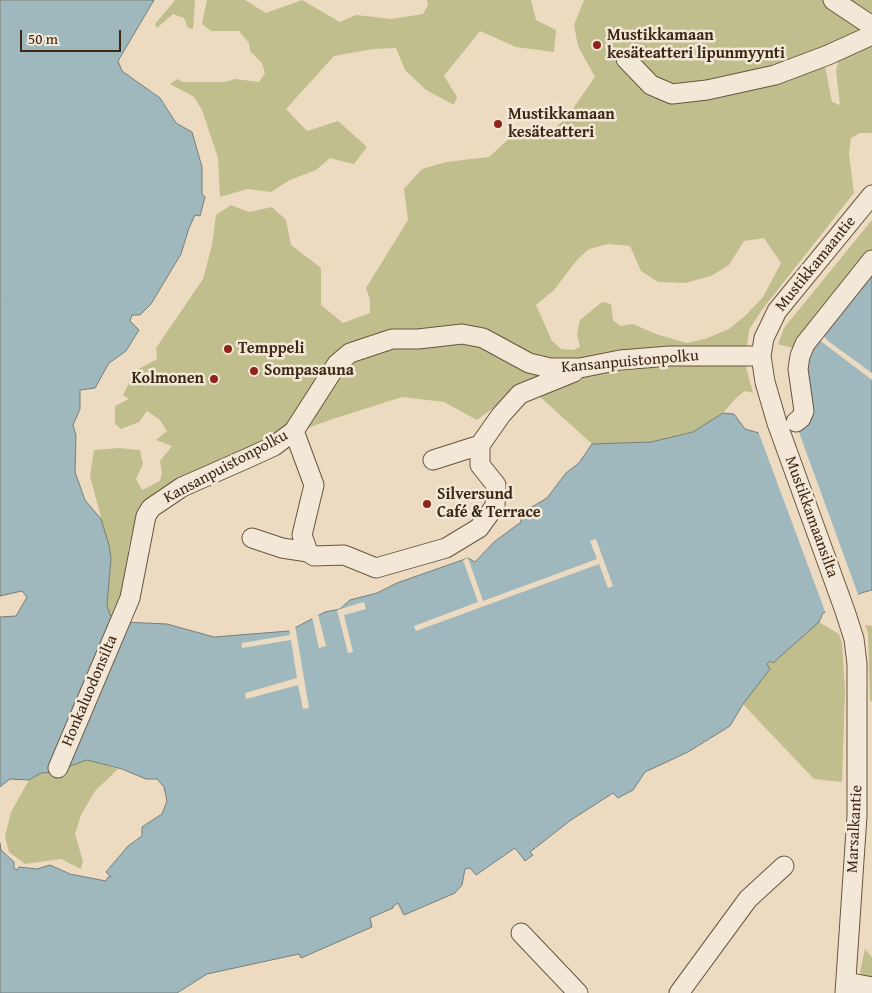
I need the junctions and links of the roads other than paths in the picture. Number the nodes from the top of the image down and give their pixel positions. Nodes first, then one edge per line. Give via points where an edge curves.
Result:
1 (833, 0) edge
2 (872, 26) edge
3 (872, 35) edge
4 (626, 59) dead end
5 (872, 195) edge
6 (872, 260) edge
7 (761, 356) junction
8 (580, 368) junction
9 (796, 422) dead end
10 (777, 423) joint
11 (294, 431) junction
12 (480, 445) junction
13 (433, 460) dead end
14 (151, 508) joint
15 (252, 538) dead end
16 (308, 552) junction
17 (857, 664) joint
18 (865, 706) edge
19 (58, 768) dead end
20 (865, 815) edge
21 (784, 866) dead end
22 (521, 932) dead end
23 (845, 987) edge
24 (872, 987) edge
25 (578, 993) edge
26 (679, 993) edge

1 - 2 street
3 - 4 street via 775,75 672,94 651,85
5 - 7 street, Mustikkamaantie via 776,311 764,338
6 - 9 street via 805,344 798,368 804,411
7 - 8 street, Kansanpuistonpolku via 670,356 620,360
7 - 10 street, Mustikkamaantie
8 - 11 street, Kansanpuistonpolku via 538,366 473,335 392,339 358,349 337,364
8 - 12 street via 520,394
10 - 17 street, Mustikkamaansilta via 845,611 854,639
11 - 14 street, Kansanpuistonpolku via 274,446 182,487
11 - 16 street via 314,485 302,535
12 - 13 street
12 - 16 street via 480,465 496,485 495,506 479,528 446,548 376,568 344,555 314,556
14 - 19 street, Honkaluodonsilta via 146,516 130,598
15 - 16 street
17 - 18 street, Marsalkantie
18 - 20 street, Marsalkantie
20 - 23 street, Marsalkantie
21 - 26 street via 748,899
22 - 25 street
23 - 24 street

